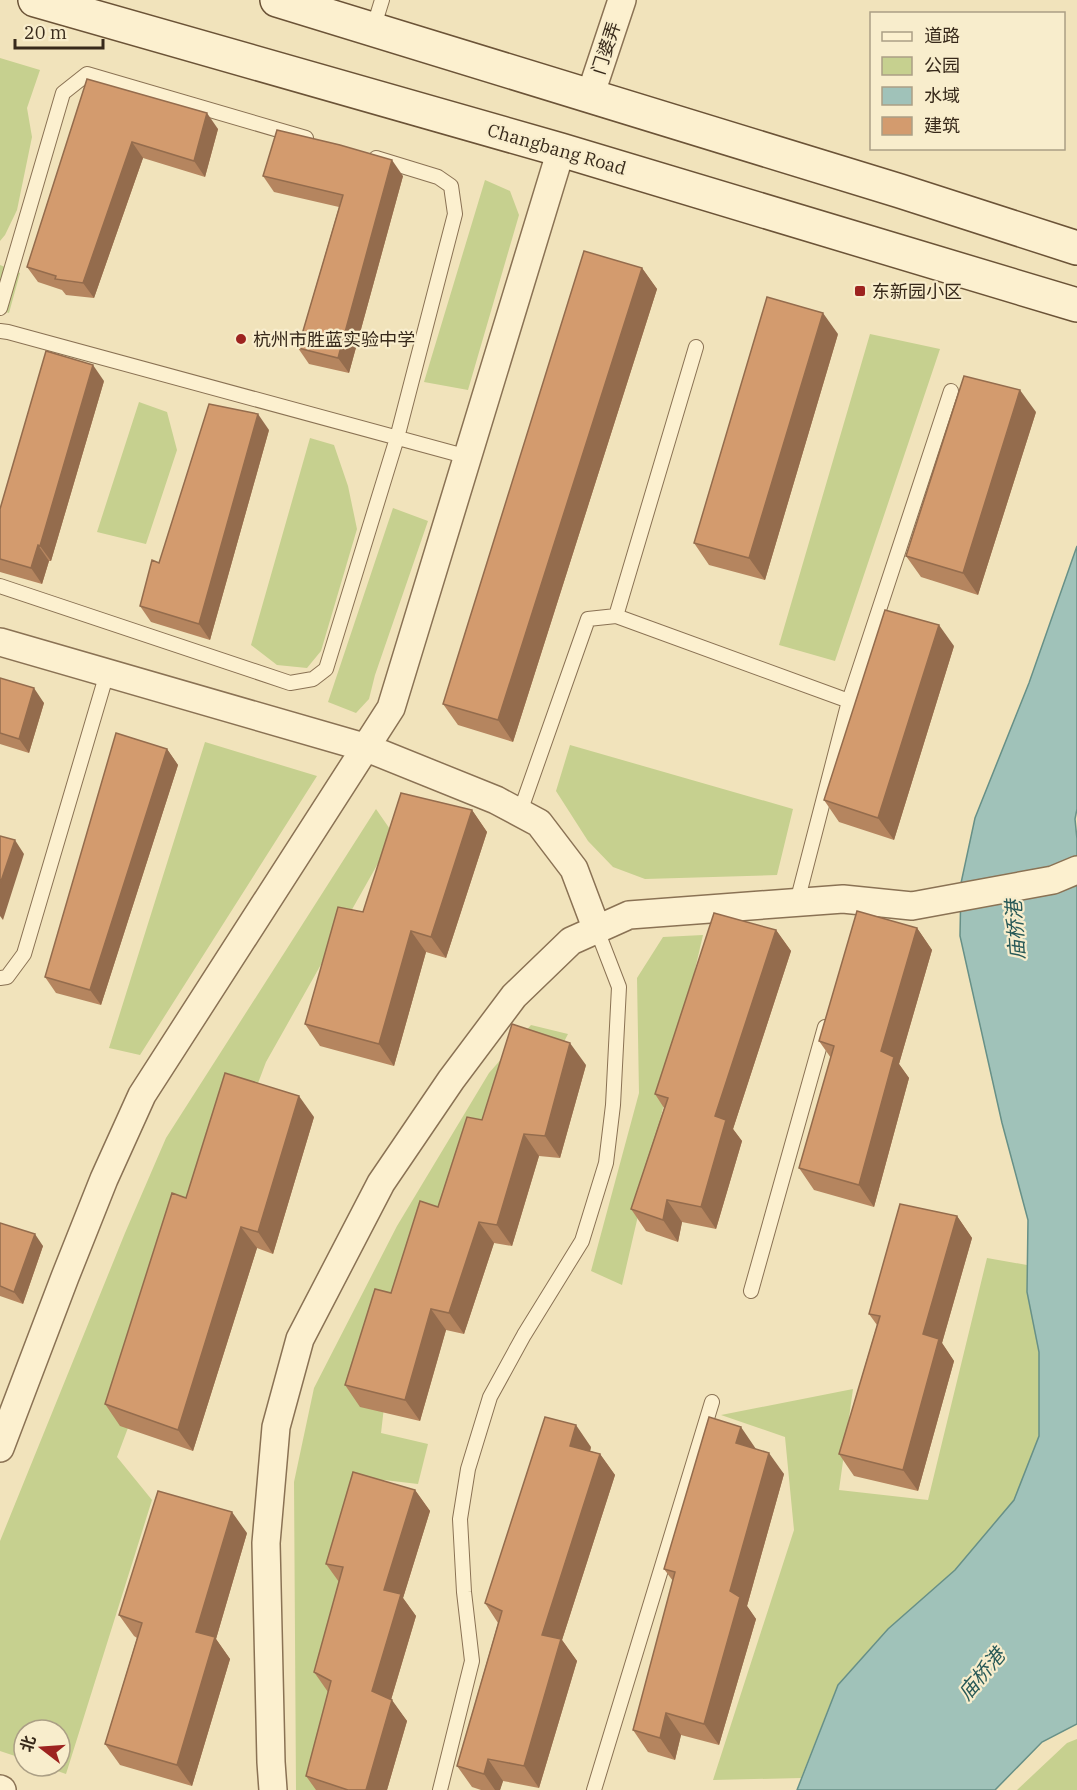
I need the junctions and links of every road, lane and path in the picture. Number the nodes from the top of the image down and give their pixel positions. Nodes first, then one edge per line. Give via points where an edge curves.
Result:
1 (35, 0) edge
2 (277, 0) edge
3 (622, 0) edge
4 (377, 15) edge
5 (590, 96) junction
6 (314, 140) edge
7 (561, 150) junction
8 (359, 153) edge
9 (1077, 248) edge
10 (1077, 305) edge
11 (0, 308) edge
12 (0, 331) edge
13 (696, 347) dead end
14 (951, 391) dead end
15 (397, 438) junction
16 (468, 457) junction
17 (0, 586) edge
18 (616, 616) junction
19 (0, 642) edge
20 (108, 673) junction
21 (849, 701) junction
22 (367, 748) junction
23 (520, 812) junction
24 (1077, 870) edge
25 (797, 902) junction
26 (597, 930) junction
27 (0, 978) edge
28 (828, 1016) edge
29 (751, 1291) dead end
30 (712, 1402) dead end
31 (2, 1439) edge
32 (273, 1790) edge
33 (440, 1790) edge
34 (594, 1790) edge

1 - 7 main road, Changbang Road
2 - 4 main road
3 - 5 street, 门婆弄
4 - 5 main road
5 - 9 main road
6 - 11 lane via 87,74 63,93
7 - 10 main road, Changbang Road
7 - 16 street
8 - 15 lane via 438,177 452,186 455,214
12 - 15 lane
13 - 18 lane
14 - 21 lane
15 - 16 lane
15 - 17 lane via 326,669 313,679 290,683
16 - 22 street via 391,708
18 - 21 lane
18 - 23 lane via 588,619
19 - 20 street
20 - 22 street
20 - 27 lane via 24,954 7,977
21 - 25 lane
22 - 23 street
22 - 31 street via 142,1095 104,1179
23 - 26 street via 538,823 574,869
24 - 25 street via 1053,880 912,906 859,906 843,899
25 - 26 street via 629,915
26 - 32 street via 571,941 514,996 451,1080 381,1183 300,1339 276,1427 266,1544
26 - 33 lane via 619,987 606,1163 582,1241 490,1397 468,1469 460,1519 472,1661
28 - 29 lane
30 - 34 lane

